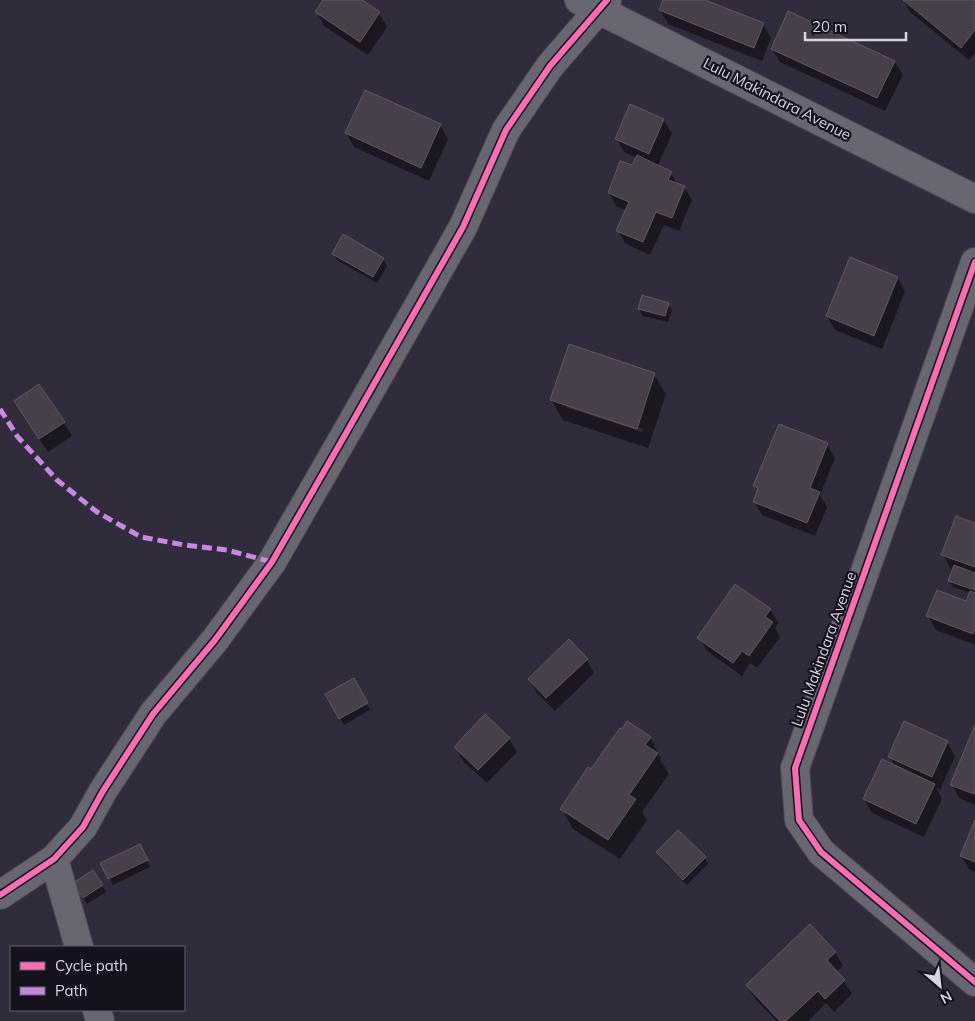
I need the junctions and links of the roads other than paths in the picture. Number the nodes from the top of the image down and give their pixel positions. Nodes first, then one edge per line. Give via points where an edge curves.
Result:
1 (595, 3) edge
2 (975, 199) edge
3 (975, 262) edge
4 (54, 859) junction
5 (0, 895) edge
6 (79, 946) edge
7 (975, 982) edge

1 - 2 street, Lulu Makindara Avenue
1 - 4 street via 506,130 464,226 272,562 215,640 153,714 83,827
3 - 7 street, Lulu Makindara Avenue via 795,768 798,820 821,852
4 - 5 street
4 - 6 street

